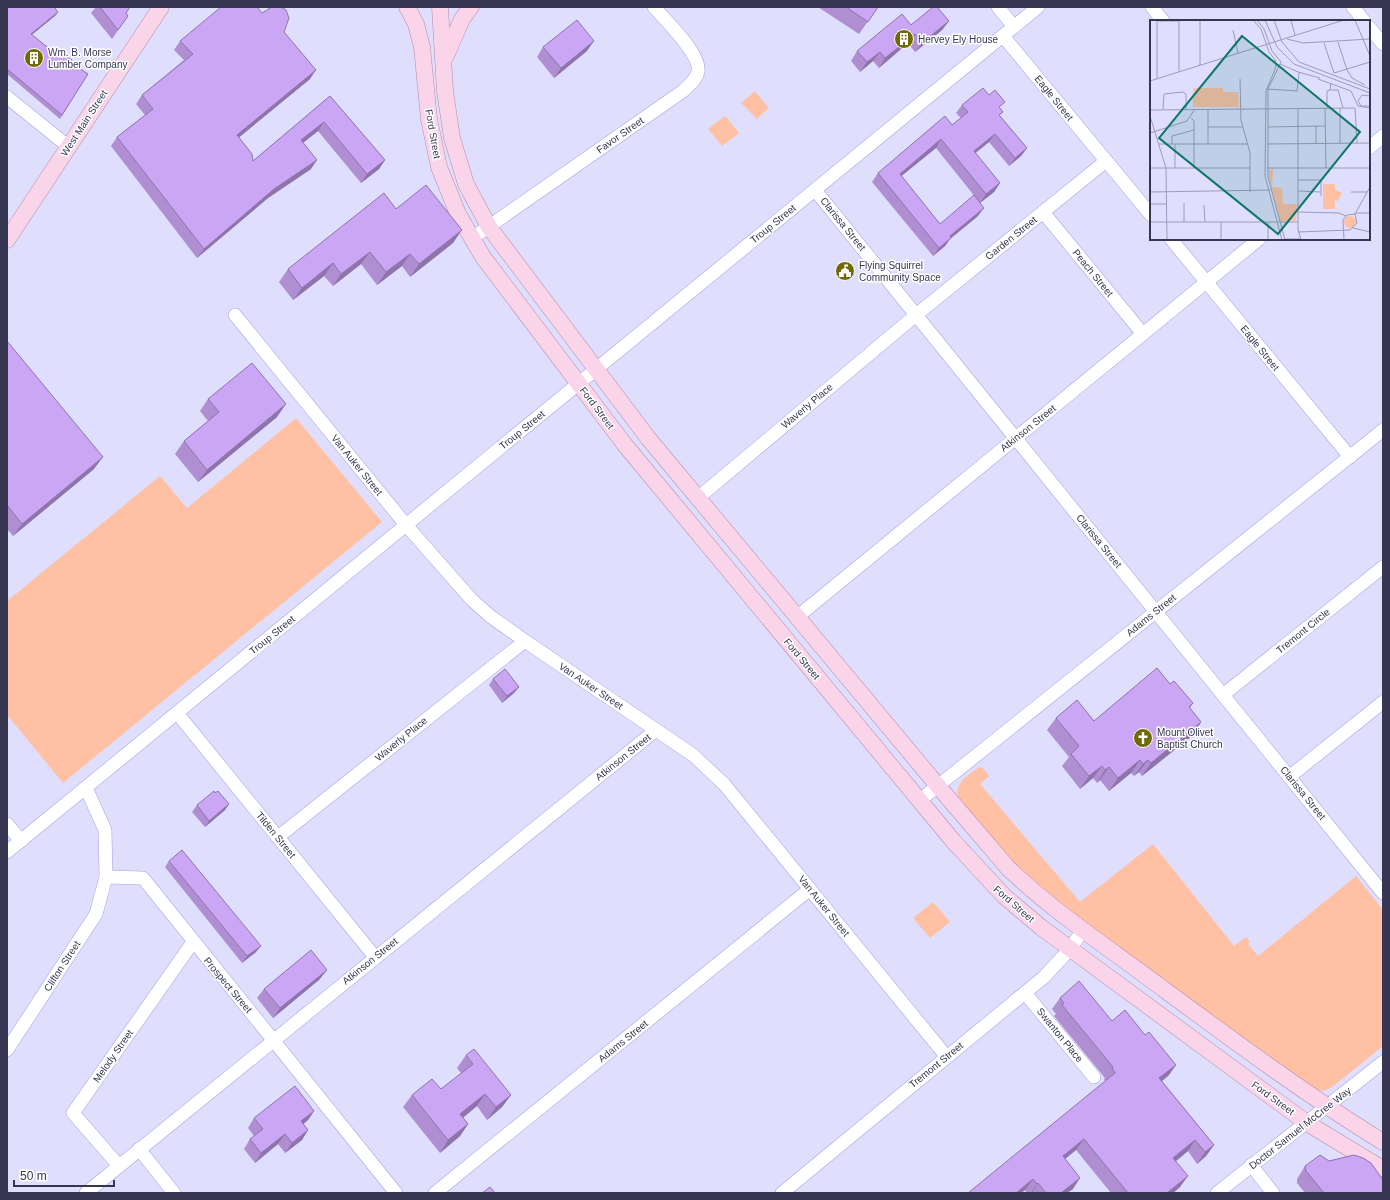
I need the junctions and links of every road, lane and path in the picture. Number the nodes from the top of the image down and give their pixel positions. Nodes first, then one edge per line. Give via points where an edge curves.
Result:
1 (161, 7) edge
2 (407, 7) edge
3 (440, 7) edge
4 (471, 7) edge
5 (654, 7) edge
6 (998, 7) edge
7 (1038, 7) edge
8 (1152, 7) edge
9 (1352, 7) edge
10 (1162, 20) edge
11 (1363, 20) edge
12 (1014, 27) junction
13 (1370, 28) edge
14 (1003, 36) junction
15 (1383, 44) edge
16 (444, 67) junction
17 (7, 97) edge
18 (1383, 136) edge
19 (69, 147) junction
20 (1370, 147) edge
21 (1106, 161) junction
22 (815, 190) junction
23 (1043, 212) junction
24 (1150, 214) edge
25 (489, 227) junction
26 (471, 239) junction
27 (7, 240) edge
28 (1172, 240) edge
29 (1258, 240) edge
30 (1206, 282) junction
31 (235, 315) dead end
32 (916, 315) junction
33 (1143, 334) junction
34 (596, 370) junction
35 (578, 384) junction
36 (1383, 430) edge
37 (1016, 439) junction
38 (1350, 456) junction
39 (698, 498) junction
40 (406, 525) junction
41 (1383, 567) edge
42 (1156, 612) junction
43 (797, 617) junction
44 (525, 640) junction
45 (1223, 695) junction
46 (1383, 702) edge
47 (177, 713) junction
48 (656, 730) junction
49 (1289, 777) junction
50 (938, 786) junction
51 (86, 788) junction
52 (920, 801) junction
53 (7, 824) edge
54 (278, 837) junction
55 (21, 841) junction
56 (7, 852) edge
57 (106, 877) junction
58 (810, 889) junction
59 (1383, 893) edge
60 (1083, 930) junction
61 (192, 942) junction
62 (1070, 948) junction
63 (375, 957) junction
64 (1025, 993) junction
65 (273, 1039) junction
66 (7, 1050) edge
67 (946, 1056) junction
68 (1383, 1062) edge
69 (1094, 1077) dead end
70 (1327, 1108) junction
71 (1307, 1123) junction
72 (1383, 1142) edge
73 (139, 1149) junction
74 (1251, 1165) junction
75 (119, 1166) junction
76 (1383, 1169) edge
77 (86, 1193) edge
78 (174, 1193) edge
79 (396, 1193) edge
80 (435, 1193) edge
81 (782, 1193) edge
82 (1217, 1193) edge
83 (1273, 1193) edge

1 - 19 main road, West Main Street
2 - 26 main road, Ford Street via 416,24 422,47 429,119 439,167
3 - 16 main road, Ford Street
4 - 16 main road via 462,19 450,45
5 - 25 street, Favor Street via 697,59 698,73 692,83
6 - 12 street
7 - 12 street, Troup Street
8 - 10 street
9 - 11 street
12 - 14 street, Troup Street
13 - 15 street
14 - 21 street, Eagle Street
14 - 22 street, Troup Street
16 - 25 main road, Ford Street via 448,115 458,162 476,206
17 - 19 street
18 - 20 street
19 - 27 main road, West Main Street
21 - 23 street, Garden Street
21 - 24 street, Eagle Street
22 - 32 street, Clarissa Street
22 - 34 street, Troup Street
23 - 32 street, Garden Street
23 - 33 street, Peach Street
25 - 26 street, Favor Street
25 - 34 main road, Ford Street
26 - 35 main road, Ford Street
28 - 30 street, Eagle Street
29 - 30 street, Atkinson Street
30 - 33 street, Atkinson Street
30 - 38 street, Eagle Street
31 - 40 street, Van Auker Street
32 - 37 street, Clarissa Street
32 - 39 street, Waverly Place
33 - 37 street, Atkinson Street
34 - 35 street, Troup Street
34 - 39 main road, Ford Street
35 - 40 street, Troup Street
35 - 52 main road, Ford Street via 640,464
36 - 38 street, Adams Street
37 - 42 street, Clarissa Street
37 - 43 street, Atkinson Street
38 - 42 street, Adams Street
39 - 43 main road, Ford Street
40 - 44 street, Van Auker Street via 471,599 490,616
40 - 47 street, Troup Street
41 - 45 street, Tremont Circle
42 - 45 street, Clarissa Street
42 - 50 street, Adams Street
43 - 50 main road, Ford Street
44 - 48 street, Van Auker Street
44 - 54 street, Waverly Place
45 - 49 street, Clarissa Street
46 - 49 street
47 - 51 street, Troup Street
47 - 54 street, Tilden Street
48 - 58 street, Van Auker Street via 693,755 720,779
48 - 63 street, Atkinson Street
49 - 59 street, Clarissa Street
50 - 52 street, Adams Street
50 - 60 main road, Ford Street via 1008,868 1043,900
51 - 55 street, Troup Street
51 - 57 street via 105,830
52 - 62 main road, Ford Street via 986,879 1023,912
53 - 55 street
54 - 63 street, Tilden Street
55 - 56 street, Troup Street
57 - 61 street, Prospect Street via 143,878
57 - 66 street, Clifton Street via 96,914
58 - 67 street, Van Auker Street
58 - 80 street, Adams Street
60 - 62 street, Tremont Street
60 - 70 main road, Ford Street
61 - 65 street, Prospect Street
61 - 75 street, Melody Street via 73,1113
62 - 64 street, Tremont Street
62 - 71 main road, Ford Street
63 - 65 street, Atkinson Street
64 - 67 street, Tremont Street
64 - 69 street, Swanton Place
65 - 73 street, Atkinson Street
65 - 79 street, Prospect Street
67 - 81 street, Tremont Street
68 - 70 street, Doctor Samuel McCree Way
70 - 71 street, Doctor Samuel McCree Way
70 - 72 main road, Ford Street
71 - 74 street, Doctor Samuel McCree Way
71 - 76 main road, Ford Street
73 - 75 street, Atkinson Street
73 - 78 street
74 - 82 street, Doctor Samuel McCree Way
74 - 83 street
75 - 77 street, Atkinson Street

